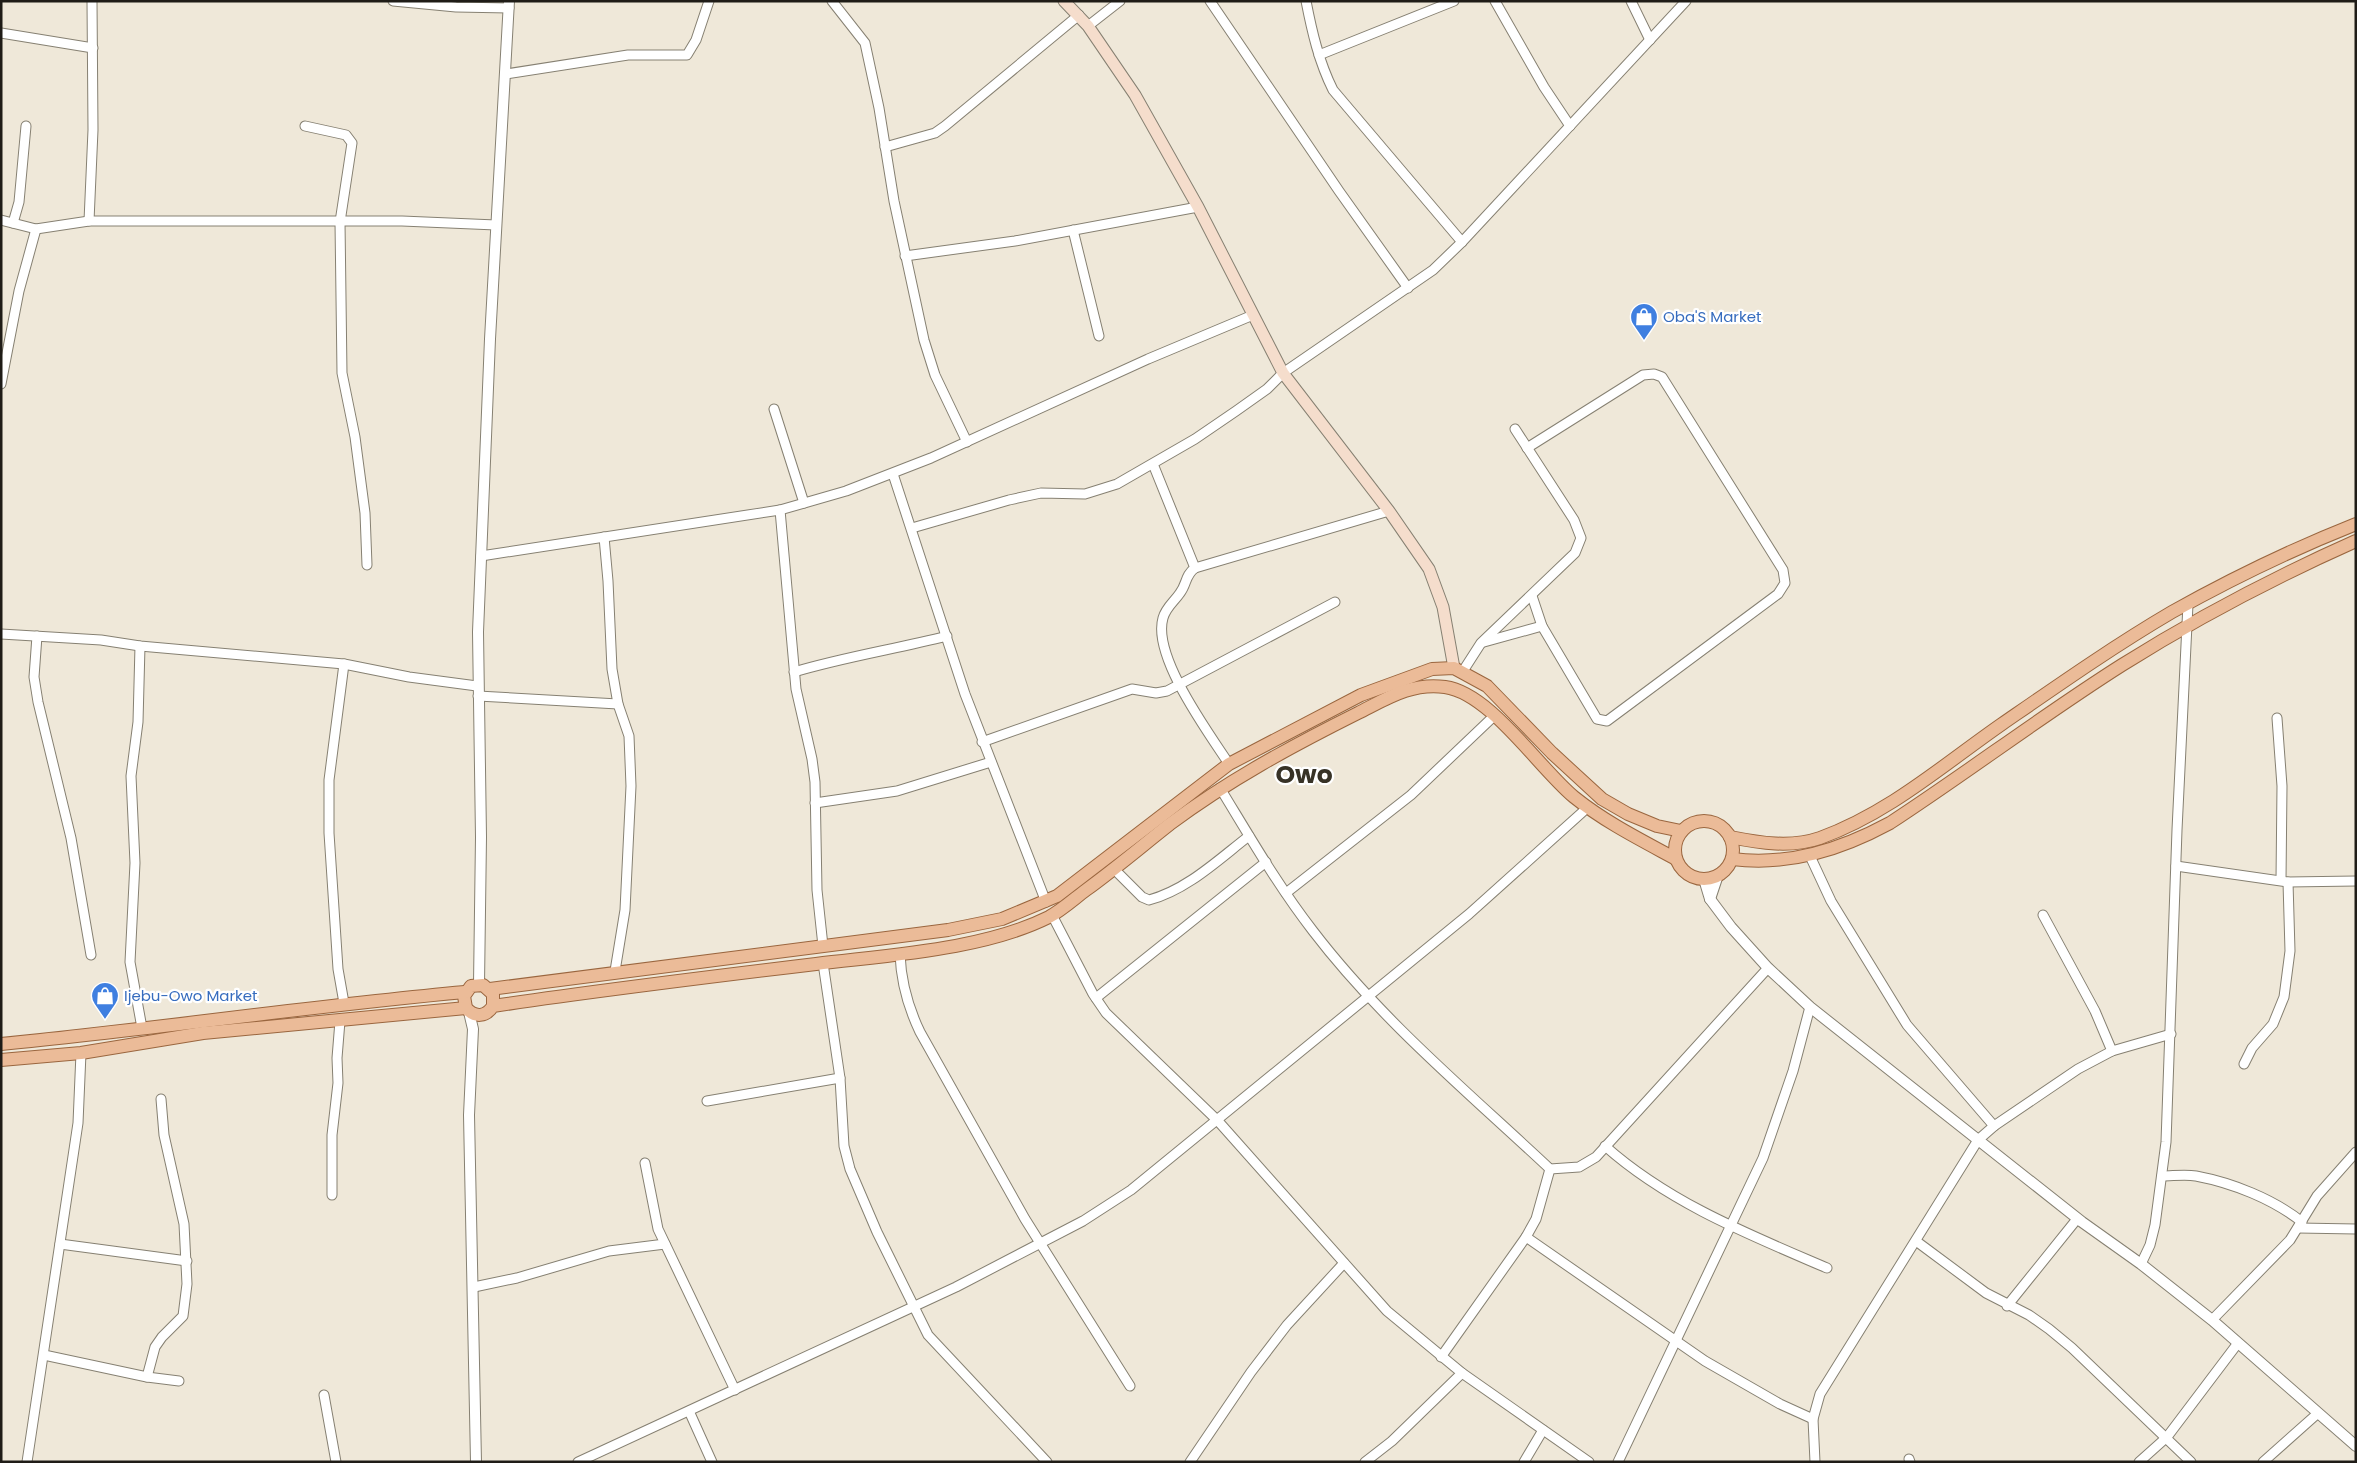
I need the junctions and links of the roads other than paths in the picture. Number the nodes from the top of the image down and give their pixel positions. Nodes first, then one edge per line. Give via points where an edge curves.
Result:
1 (92, 1) edge
2 (393, 1) edge
3 (709, 1) edge
4 (832, 1) edge
5 (1064, 1) edge
6 (1120, 1) edge
7 (1210, 1) edge
8 (1306, 1) edge
9 (1454, 1) edge
10 (1495, 1) edge
11 (1630, 1) edge
12 (1686, 1) edge
13 (509, 5) edge
14 (1079, 15) junction
15 (1088, 26) junction
16 (1, 33) edge
17 (1650, 40) junction
18 (93, 48) junction
19 (1319, 56) junction
20 (506, 74) junction
21 (26, 126) dead end
22 (305, 126) dead end
23 (1570, 126) junction
24 (885, 147) junction
25 (1198, 207) junction
26 (1, 220) edge
27 (88, 221) junction
28 (340, 222) junction
29 (13, 223) junction
30 (496, 226) junction
31 (36, 229) junction
32 (1073, 230) junction
33 (1462, 242) junction
34 (905, 256) junction
35 (1408, 288) junction
36 (1253, 315) junction
37 (1100, 336) dead end
38 (1283, 372) junction
39 (1, 384) edge
40 (774, 409) dead end
41 (1515, 428) dead end
42 (967, 442) junction
43 (1527, 448) junction
44 (1153, 464) junction
45 (894, 474) junction
46 (804, 503) junction
47 (780, 510) junction
48 (1389, 511) junction
49 (2356, 524) edge
50 (912, 528) junction
51 (604, 537) junction
52 (2356, 541) edge
53 (482, 556) junction
54 (367, 565) dead end
55 (1195, 568) junction
56 (1532, 596) junction
57 (1335, 602) dead end
58 (2188, 604) junction
59 (2187, 625) junction
60 (1542, 626) junction
61 (1, 634) edge
62 (36, 636) junction
63 (947, 636) junction
64 (1481, 643) junction
65 (140, 646) junction
66 (344, 664) junction
67 (1459, 669) junction
68 (794, 672) junction
69 (1180, 684) junction
70 (478, 691) junction
71 (618, 704) junction
72 (1494, 716) junction
73 (2277, 718) dead end
74 (982, 742) junction
75 (1252, 751) junction
76 (991, 762) junction
77 (1262, 763) junction
78 (1229, 764) junction
79 (1220, 788) junction
80 (815, 803) junction
81 (1587, 808) junction
82 (1682, 831) junction
83 (1250, 836) junction
84 (1730, 837) junction
85 (1810, 856) junction
86 (1676, 859) junction
87 (1732, 859) junction
88 (1266, 862) junction
89 (2176, 866) junction
90 (1114, 869) junction
91 (1718, 876) junction
92 (1704, 879) junction
93 (2285, 881) junction
94 (2356, 881) edge
95 (1286, 893) junction
96 (1710, 899) junction
97 (1046, 902) junction
98 (1052, 915) junction
99 (2043, 915) dead end
100 (823, 946) junction
101 (900, 954) junction
102 (91, 955) dead end
103 (823, 963) junction
104 (1768, 968) junction
105 (615, 971) junction
106 (485, 987) junction
107 (465, 992) junction
108 (1370, 995) junction
109 (1096, 998) junction
110 (344, 1003) junction
111 (493, 1006) junction
112 (1810, 1006) junction
113 (471, 1012) junction
114 (340, 1020) junction
115 (142, 1028) junction
116 (2171, 1034) junction
117 (1, 1044) edge
118 (2112, 1051) junction
119 (80, 1053) junction
120 (1, 1060) edge
121 (2244, 1064) dead end
122 (840, 1078) junction
123 (160, 1098) dead end
124 (706, 1101) dead end
125 (1218, 1121) junction
126 (1994, 1126) junction
127 (1978, 1140) junction
128 (1606, 1146) junction
129 (2356, 1152) edge
130 (645, 1163) dead end
131 (1550, 1169) junction
132 (2162, 1176) junction
133 (332, 1195) dead end
134 (2077, 1219) junction
135 (1732, 1225) junction
136 (2300, 1225) junction
137 (2356, 1229) edge
138 (1526, 1237) junction
139 (1916, 1241) junction
140 (1041, 1243) junction
141 (60, 1244) junction
142 (665, 1244) junction
143 (187, 1261) junction
144 (1344, 1263) junction
145 (2141, 1264) junction
146 (1827, 1268) dead end
147 (474, 1287) junction
148 (913, 1306) junction
149 (2008, 1306) junction
150 (2212, 1320) junction
151 (1677, 1341) junction
152 (2238, 1343) junction
153 (44, 1355) junction
154 (1441, 1356) junction
155 (1462, 1373) junction
156 (147, 1377) junction
157 (179, 1381) dead end
158 (1130, 1386) dead end
159 (736, 1390) junction
160 (324, 1395) dead end
161 (689, 1411) junction
162 (2316, 1414) junction
163 (1813, 1419) junction
164 (1543, 1430) junction
165 (2166, 1436) junction
166 (2356, 1446) edge
167 (27, 1462) edge
168 (336, 1462) edge
169 (476, 1462) edge
170 (578, 1462) edge
171 (712, 1462) edge
172 (1047, 1462) edge
173 (1190, 1462) edge
174 (1365, 1462) edge
175 (1524, 1462) edge
176 (1589, 1462) edge
177 (1618, 1462) edge
178 (1815, 1462) edge
179 (2139, 1462) edge
180 (2191, 1462) edge
181 (2262, 1462) edge

1 - 18 street
2 - 13 street via 456,8
3 - 20 street via 696,40 687,55 628,55
4 - 24 street via 864,43 870,59
5 - 14 main road
6 - 15 street
7 - 35 street
8 - 19 street
9 - 19 street
10 - 23 street
11 - 17 street
12 - 17 street
13 - 20 street
14 - 15 main road
14 - 24 street via 935,133
15 - 25 main road via 1135,95
16 - 18 street
17 - 23 street
18 - 27 street
19 - 33 street via 1333,90
20 - 30 street
21 - 29 street via 19,202
22 - 28 street via 346,135 352,143
23 - 33 street
24 - 34 street
25 - 32 street
25 - 36 main road
26 - 29 street
27 - 28 street
27 - 31 street
28 - 30 street via 402,221
28 - 54 street via 342,372 365,513
29 - 31 street
30 - 53 street
31 - 39 street via 19,291
32 - 34 street
32 - 37 street
33 - 35 street via 1433,270
34 - 42 street via 934,375
35 - 38 street
36 - 38 main road
36 - 42 street
38 - 44 street via 1267,389 1202,435
38 - 48 main road
40 - 46 street
41 - 43 street
42 - 45 street
43 - 56 street via 1574,520 1581,538 1575,553
43 - 60 street via 1643,375 1662,377 1784,570 1785,583 1778,594 1607,721 1597,719
44 - 50 street via 1117,484 1085,494 1041,493
44 - 55 street
45 - 46 street
45 - 50 street
46 - 47 street
47 - 51 street
47 - 68 street
48 - 55 street
48 - 67 main road via 1418,551 1437,586
49 - 58 main road via 2296,548
50 - 63 street
51 - 53 street
51 - 71 street via 612,669
52 - 59 main road via 2245,593
53 - 70 street
55 - 69 street via 1185,578 1179,595 1166,610 1161,627 1165,655
56 - 60 street
56 - 64 street
57 - 69 street
58 - 59 street
58 - 84 main road via 2002,724 1902,797 1853,824 1820,838 1799,842 1763,844
59 - 85 main road via 2120,666 1890,823 1861,839
59 - 89 street
60 - 64 street
61 - 62 street
62 - 65 street
62 - 102 street via 34,677 38,702 70,838
63 - 68 street
63 - 74 street
64 - 67 street
65 - 66 street
65 - 115 street via 138,722 132,776 135,862 130,962
66 - 70 street
66 - 110 street via 329,780 329,833 338,969
67 - 75 main road via 1417,672 1361,695
67 - 82 main road via 1487,686 1602,799 1657,826
68 - 80 street via 812,759
69 - 74 street via 1156,693 1132,690 1117,694
69 - 78 street
70 - 71 street
70 - 106 street
71 - 105 street via 629,736 631,786 625,910
72 - 77 main road via 1461,691 1444,686 1417,687 1384,698
72 - 81 main road
72 - 95 street via 1411,795
73 - 93 street
74 - 76 street
75 - 77 main road
75 - 78 main road
76 - 80 street via 898,791
76 - 97 street
77 - 79 main road
78 - 97 main road via 1093,870
79 - 83 street
79 - 90 main road
80 - 100 street via 817,890
81 - 86 main road
81 - 108 street via 1468,914
82 - 84 main road via 1693,823 1708,821 1721,826
82 - 86 main road via 1675,845
83 - 88 street
83 - 90 street via 1204,871 1171,892 1150,900 1142,897
84 - 87 main road
85 - 87 main road via 1765,862
85 - 126 street via 1831,901 1907,1025
86 - 92 main road via 1684,871
87 - 91 main road
88 - 95 street
88 - 109 street
89 - 93 street
89 - 116 street
90 - 98 main road
91 - 92 main road
91 - 96 street
92 - 96 street
93 - 94 street
93 - 121 street via 2290,951 2284,997 2273,1024 2252,1048
95 - 108 street via 1313,932
96 - 104 street
97 - 100 main road via 1002,919 948,930
98 - 101 main road via 1006,934
98 - 109 street
99 - 118 street
100 - 105 main road
101 - 103 main road
101 - 140 street via 901,976 917,1026 976,1136
103 - 111 main road
103 - 122 street
104 - 112 street
104 - 128 street
105 - 106 main road
106 - 107 main road via 471,986
106 - 111 main road via 494,1000
107 - 110 main road
107 - 113 main road via 463,1000
108 - 125 street
108 - 131 street via 1414,1042
109 - 125 street via 1111,1018
110 - 115 main road
111 - 113 main road via 486,1014
112 - 127 street
112 - 135 street via 1793,1071 1763,1158
113 - 114 main road
113 - 147 street via 469,1115
114 - 119 main road via 203,1033
114 - 133 street via 332,1135
115 - 117 main road
116 - 118 street
116 - 132 street
118 - 126 street via 2078,1069
119 - 120 main road
119 - 141 street via 78,1123
122 - 124 street
122 - 148 street via 844,1146 850,1169
123 - 143 street via 164,1136 184,1224
125 - 140 street via 1132,1190
125 - 144 street
126 - 127 street
127 - 134 street
127 - 139 street
128 - 131 street via 1596,1157 1579,1167
128 - 135 street via 1649,1180
129 - 136 street via 2317,1196
130 - 142 street via 658,1229
131 - 138 street via 1536,1219
132 - 136 street via 2195,1176 2224,1184 2282,1206
132 - 145 street via 2155,1225
134 - 145 street
134 - 149 street
135 - 146 street
135 - 151 street
136 - 137 street
136 - 150 street via 2290,1240
138 - 151 street
138 - 154 street
139 - 149 street
139 - 163 street via 1830,1375
140 - 148 street
140 - 158 street
141 - 143 street
141 - 153 street
142 - 147 street via 610,1251
142 - 159 street
143 - 156 street via 183,1316 155,1347
144 - 154 street via 1387,1311
144 - 173 street via 1287,1325
145 - 150 street
147 - 169 street
148 - 159 street
148 - 172 street via 928,1336
149 - 165 street via 2029,1315 2072,1348
150 - 152 street
151 - 163 street via 1732,1378
151 - 177 street
152 - 162 street
152 - 165 street
153 - 156 street
153 - 167 street
154 - 155 street
155 - 164 street
155 - 174 street via 1405,1429
156 - 157 street
159 - 161 street
160 - 168 street
161 - 170 street
161 - 171 street
162 - 166 street
162 - 181 street
163 - 178 street
164 - 175 street
164 - 176 street
165 - 179 street
165 - 180 street

